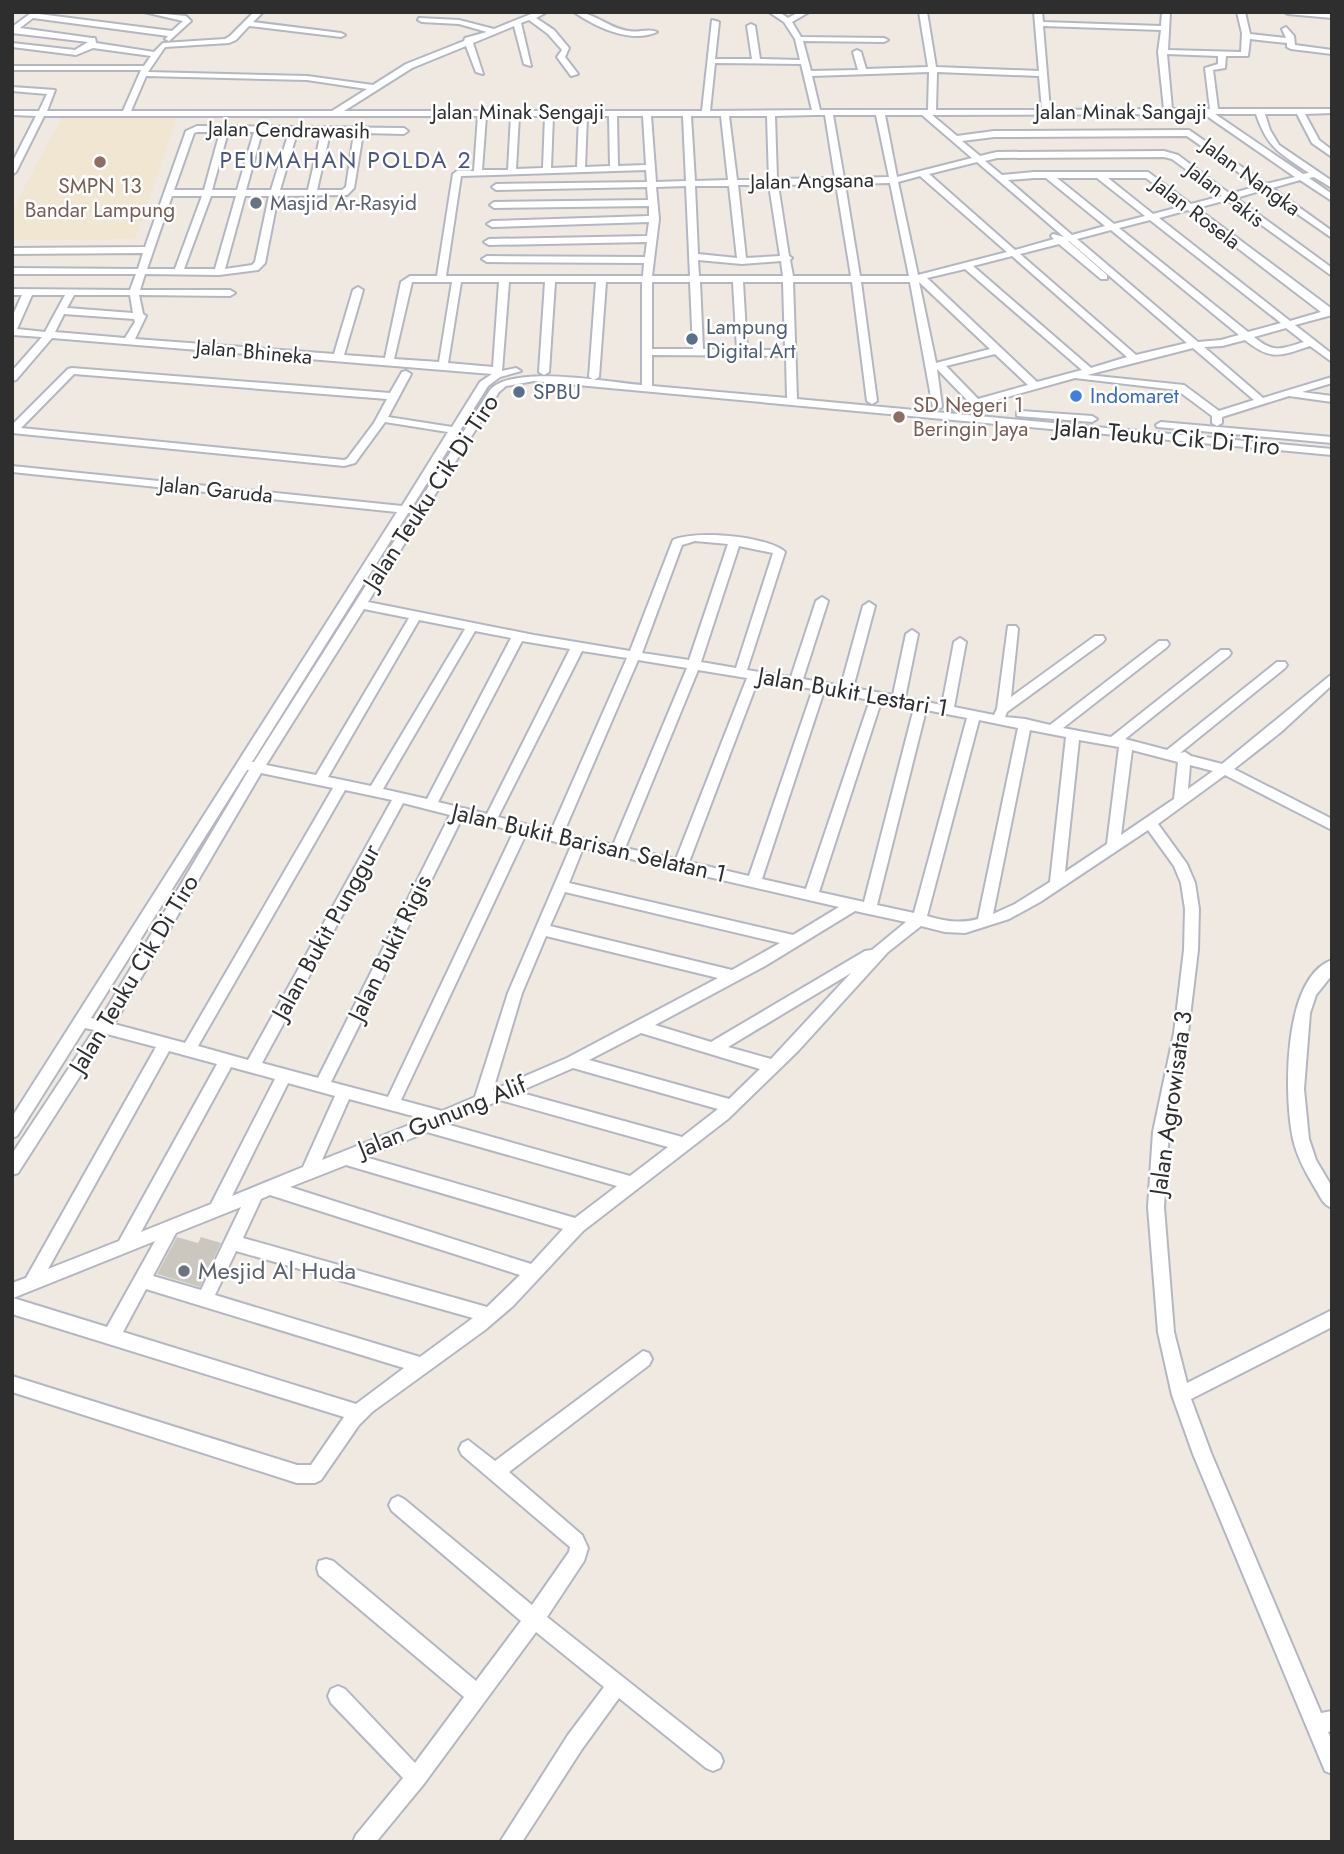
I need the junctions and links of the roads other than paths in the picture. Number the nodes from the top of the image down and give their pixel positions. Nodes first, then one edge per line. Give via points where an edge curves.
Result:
1 (148, 12) edge
2 (259, 12) edge
3 (543, 12) edge
4 (578, 12) edge
5 (773, 12) edge
6 (805, 12) edge
7 (923, 12) edge
8 (1038, 12) edge
9 (1166, 12) edge
10 (1241, 12) edge
11 (1288, 12) edge
12 (33, 14) edge
13 (1332, 16) edge
14 (530, 17) junction
15 (134, 19) dead end
16 (422, 20) dead end
17 (788, 21) junction
18 (517, 22) junction
19 (715, 22) dead end
20 (248, 24) junction
21 (1038, 24) junction
22 (126, 26) junction
23 (751, 26) dead end
24 (1163, 28) junction
25 (1286, 29) dead end
26 (13, 30) edge
27 (493, 31) junction
28 (653, 32) dead end
29 (174, 34) junction
30 (341, 35) dead end
31 (1246, 36) junction
32 (799, 39) junction
33 (468, 40) junction
34 (884, 40) dead end
35 (1291, 41) junction
36 (163, 44) junction
37 (12, 45) edge
38 (92, 45) junction
39 (857, 52) dead end
40 (1163, 52) junction
41 (1332, 52) edge
42 (155, 54) junction
43 (1222, 54) junction
44 (710, 61) junction
45 (756, 62) junction
46 (805, 62) junction
47 (528, 64) dead end
48 (12, 68) edge
49 (933, 69) junction
50 (145, 71) junction
51 (480, 72) dead end
52 (863, 72) junction
53 (575, 74) dead end
54 (806, 74) junction
55 (1042, 74) junction
56 (372, 87) junction
57 (12, 89) edge
58 (583, 111) junction
59 (1332, 111) edge
60 (126, 112) junction
61 (482, 112) junction
62 (515, 112) junction
63 (549, 112) junction
64 (613, 112) junction
65 (647, 112) junction
66 (911, 112) junction
67 (928, 112) junction
68 (1046, 112) junction
69 (1126, 112) junction
70 (1168, 112) junction
71 (1210, 112) junction
72 (1260, 112) junction
73 (1300, 112) junction
74 (12, 113) edge
75 (43, 113) junction
76 (334, 113) junction
77 (353, 113) junction
78 (687, 113) junction
79 (706, 113) junction
80 (880, 113) junction
81 (725, 114) junction
82 (771, 114) junction
83 (817, 114) junction
84 (829, 115) junction
85 (225, 129) junction
86 (259, 129) junction
87 (294, 130) junction
88 (326, 130) junction
89 (348, 130) junction
90 (359, 130) junction
91 (404, 131) dead end
92 (1134, 132) junction
93 (956, 139) junction
94 (1271, 142) junction
95 (1253, 144) junction
96 (1332, 154) edge
97 (1141, 155) junction
98 (1289, 157) junction
99 (974, 160) junction
100 (1276, 160) junction
101 (614, 167) junction
102 (652, 167) junction
103 (581, 168) junction
104 (547, 169) junction
105 (497, 170) junction
106 (512, 170) junction
107 (478, 171) junction
108 (12, 172) edge
109 (922, 173) junction
110 (1315, 174) junction
111 (1048, 175) junction
112 (1148, 175) junction
113 (1100, 176) junction
114 (1001, 178) junction
115 (1303, 178) junction
116 (894, 180) junction
117 (840, 181) junction
118 (733, 183) junction
119 (773, 183) junction
120 (652, 184) junction
121 (690, 184) junction
122 (1332, 186) edge
123 (496, 187) junction
124 (1265, 187) junction
125 (170, 193) junction
126 (240, 193) junction
127 (312, 193) junction
128 (207, 194) junction
129 (274, 194) junction
130 (1228, 198) junction
131 (1332, 198) edge
132 (653, 203) junction
133 (494, 205) junction
134 (1190, 207) junction
135 (1152, 216) junction
136 (654, 219) junction
137 (492, 224) junction
138 (1114, 227) junction
139 (1332, 235) edge
140 (1073, 238) junction
141 (652, 239) junction
142 (1062, 241) junction
143 (489, 242) junction
144 (148, 250) junction
145 (12, 251) edge
146 (1011, 253) junction
147 (695, 257) junction
148 (787, 258) junction
149 (487, 259) junction
150 (650, 260) junction
151 (742, 261) junction
152 (965, 264) junction
153 (12, 271) edge
154 (140, 271) junction
155 (179, 271) junction
156 (219, 272) junction
157 (1332, 273) edge
158 (789, 277) junction
159 (738, 278) junction
160 (856, 278) junction
161 (647, 279) junction
162 (694, 279) junction
163 (918, 279) junction
164 (441, 280) junction
165 (457, 280) junction
166 (483, 280) junction
167 (550, 280) junction
168 (601, 280) junction
169 (504, 281) junction
170 (358, 290) dead end
171 (12, 292) edge
172 (28, 292) junction
173 (71, 292) junction
174 (134, 293) junction
175 (230, 293) dead end
176 (62, 311) junction
177 (1330, 312) edge
178 (141, 316) junction
179 (1287, 324) junction
180 (12, 331) edge
181 (48, 336) junction
182 (1247, 336) junction
183 (128, 342) junction
184 (1196, 345) junction
185 (1184, 346) junction
186 (1316, 346) junction
187 (1332, 347) edge
188 (999, 350) junction
189 (646, 352) junction
190 (698, 352) junction
191 (1158, 352) junction
192 (742, 353) junction
193 (792, 353) junction
194 (12, 357) edge
195 (338, 358) junction
196 (1134, 358) junction
197 (28, 359) junction
198 (1212, 359) junction
199 (1332, 359) edge
200 (389, 361) junction
201 (443, 366) junction
202 (936, 366) junction
203 (1089, 371) junction
204 (496, 372) junction
205 (544, 372) junction
206 (406, 374) dead end
207 (1071, 376) junction
208 (594, 377) junction
209 (12, 378) edge
210 (1332, 380) edge
211 (647, 385) junction
212 (1035, 386) junction
213 (1282, 393) junction
214 (393, 396) junction
215 (792, 398) junction
216 (1332, 399) edge
217 (1260, 400) junction
218 (873, 401) junction
219 (937, 407) junction
220 (982, 411) junction
221 (1217, 415) junction
222 (381, 422) junction
223 (1167, 429) junction
224 (1219, 429) junction
225 (13, 430) edge
226 (452, 433) junction
227 (1332, 438) edge
228 (1332, 452) edge
229 (12, 469) edge
230 (406, 510) junction
231 (420, 511) junction
232 (734, 543) junction
233 (822, 601) dead end
234 (360, 604) junction
235 (869, 606) dead end
236 (416, 615) junction
237 (472, 627) junction
238 (1012, 629) dead end
239 (912, 634) dead end
240 (518, 636) junction
241 (1099, 639) dead end
242 (960, 642) dead end
243 (1163, 644) dead end
244 (578, 646) junction
245 (1225, 653) dead end
246 (635, 654) junction
247 (694, 665) junction
248 (1281, 665) dead end
249 (747, 674) junction
250 (1332, 678) edge
251 (796, 682) junction
252 (820, 686) junction
253 (846, 690) junction
254 (877, 696) junction
255 (898, 700) junction
256 (921, 704) junction
257 (947, 709) junction
258 (974, 713) junction
259 (1000, 713) junction
260 (1025, 723) junction
261 (1053, 729) junction
262 (1073, 733) junction
263 (1120, 742) junction
264 (1178, 756) junction
265 (242, 765) junction
266 (258, 767) junction
267 (1226, 769) junction
268 (320, 779) junction
269 (342, 784) junction
270 (375, 791) junction
271 (400, 797) junction
272 (1180, 801) junction
273 (430, 804) junction
274 (458, 812) junction
275 (490, 821) junction
276 (1149, 822) junction
277 (1332, 824) edge
278 (522, 828) junction
279 (555, 837) junction
280 (579, 842) junction
281 (1113, 847) junction
282 (617, 851) junction
283 (681, 865) junction
284 (754, 882) junction
285 (1057, 884) junction
286 (561, 886) junction
287 (811, 895) junction
288 (861, 906) junction
289 (919, 920) junction
290 (984, 923) junction
291 (541, 929) junction
292 (795, 941) junction
293 (883, 948) junction
294 (1332, 967) edge
295 (734, 976) junction
296 (82, 1021) junction
297 (104, 1027) junction
298 (641, 1027) junction
299 (165, 1044) junction
300 (715, 1047) junction
301 (189, 1049) junction
302 (227, 1060) junction
303 (572, 1062) junction
304 (773, 1066) junction
305 (252, 1067) junction
306 (284, 1076) junction
307 (322, 1085) junction
308 (345, 1090) junction
309 (500, 1094) junction
310 (481, 1103) junction
311 (392, 1104) junction
312 (732, 1105) junction
313 (443, 1118) junction
314 (427, 1125) junction
315 (12, 1131) edge
316 (684, 1144) junction
317 (343, 1157) junction
318 (12, 1168) edge
319 (310, 1170) junction
320 (631, 1183) junction
321 (262, 1192) junction
322 (1332, 1201) edge
323 (216, 1211) junction
324 (577, 1226) junction
325 (169, 1231) junction
326 (233, 1243) junction
327 (124, 1247) junction
328 (533, 1272) junction
329 (141, 1280) junction
330 (32, 1284) junction
331 (12, 1292) edge
332 (205, 1299) junction
333 (12, 1306) edge
334 (489, 1315) junction
335 (1332, 1318) edge
336 (112, 1335) junction
337 (643, 1359) dead end
338 (421, 1365) junction
339 (12, 1384) edge
340 (1181, 1395) junction
341 (359, 1413) junction
342 (468, 1449) dead end
343 (496, 1471) junction
344 (398, 1505) dead end
345 (326, 1568) dead end
346 (534, 1619) junction
347 (616, 1686) junction
348 (477, 1695) junction
349 (338, 1696) dead end
350 (1324, 1723) edge
351 (713, 1761) dead end
352 (1332, 1764) edge
353 (416, 1778) junction
354 (363, 1842) edge
355 (510, 1842) edge

1 - 29 street via 186,18
2 - 20 street
3 - 14 street
4 - 28 street via 626,34
5 - 17 street
6 - 17 street
7 - 49 street
8 - 21 street
9 - 24 street
10 - 31 street
11 - 13 street
12 - 22 street
12 - 26 street
14 - 18 street
14 - 53 street via 566,50 561,57
15 - 22 street
16 - 27 street via 459,22
17 - 32 street
18 - 27 street
18 - 47 street
19 - 44 street
20 - 30 street
20 - 36 street via 226,41
21 - 24 street
21 - 55 street
22 - 29 street
23 - 45 street
24 - 40 street
25 - 35 street
26 - 38 street via 87,38
27 - 33 street
29 - 36 street
31 - 35 street
31 - 43 street via 1245,54
32 - 34 street
32 - 46 street
33 - 51 street
33 - 56 street
35 - 41 street via 1293,48
36 - 42 street
37 - 38 street via 76,53
38 - 42 street
39 - 52 street
40 - 43 street
40 - 70 street
42 - 50 street
43 - 71 street via 1222,66 1209,68
44 - 45 street
44 - 79 street
45 - 46 street
46 - 54 street
48 - 50 street
49 - 52 street
49 - 55 street
49 - 67 street
50 - 56 street via 307,78
50 - 60 street
52 - 54 street
54 - 83 street
55 - 68 street
56 - 76 street
57 - 75 street via 51,91
58 - 63 street, Jalan Minak Sengaji
58 - 64 street, Jalan Minak Sengaji
58 - 103 street
59 - 73 street, Jalan Minak Sangaji
60 - 75 street, Jalan Minak Sengaji
60 - 76 street, Jalan Minak Sengaji
61 - 62 street, Jalan Minak Sengaji
61 - 77 street, Jalan Minak Sengaji
61 - 107 street
62 - 63 street, Jalan Minak Sengaji
62 - 106 street
63 - 104 street
64 - 65 street, Jalan Minak Sengaji
64 - 101 street
65 - 78 street, Jalan Minak Sengaji
65 - 102 street
66 - 67 street, Jalan Minak Sangaji
66 - 80 street, Jalan Minak Sengaji
66 - 99 street
67 - 68 street, Jalan Minak Sangaji
67 - 93 street
68 - 69 street, Jalan Minak Sangaji
69 - 70 street, Jalan Minak Sangaji
69 - 92 street
70 - 71 street, Jalan Minak Sangaji
71 - 72 street, Jalan Minak Sangaji
71 - 95 street
72 - 73 street, Jalan Minak Sangaji
72 - 94 street
73 - 96 street via 1318,145
74 - 75 street, Jalan Minak Sengaji
75 - 108 street
76 - 77 street, Jalan Minak Sengaji
77 - 89 street
78 - 79 street, Jalan Minak Sengaji
78 - 121 street
79 - 81 street, Jalan Minak Sengaji
80 - 84 street, Jalan Minak Sengaji
80 - 116 street
81 - 82 street, Jalan Minak Sengaji
81 - 118 street
82 - 83 street, Jalan Minak Sengaji
82 - 119 street
83 - 84 street, Jalan Minak Sengaji
84 - 117 street
85 - 86 street, Jalan Cendrawasih
85 - 125 street, Jalan Cendrawasih via 190,131
85 - 128 street
86 - 87 street, Jalan Cendrawasih
86 - 126 street
87 - 88 street, Jalan Cendrawasih
87 - 129 street
88 - 89 street, Jalan Cendrawasih
88 - 127 street
89 - 90 street, Jalan Cendrawasih
90 - 91 street, Jalan Cendrawasih
90 - 127 street via 349,191
92 - 93 street, Jalan Nangka via 994,134
92 - 97 street
92 - 124 street, Jalan Nangka via 1194,135
93 - 99 street
94 - 95 street
94 - 98 street
95 - 100 street
97 - 99 street, Jalan Pakis via 1018,155
97 - 112 street
97 - 130 street, Jalan Pakis via 1175,158
98 - 100 street
98 - 110 street
99 - 109 street, Jalan Angsana
99 - 114 street
99 - 142 street
100 - 115 street
101 - 102 street
101 - 103 street
102 - 120 street
103 - 104 street
104 - 106 street
105 - 106 street
105 - 107 street
105 - 123 street
107 - 164 street via 455,176
109 - 116 street, Jalan Angsana
109 - 146 street
110 - 115 street
110 - 122 street
111 - 113 street, Jalan Rosela
111 - 114 street, Jalan Rosela
111 - 138 street
112 - 113 street, Jalan Rosela
112 - 134 street, Jalan Rosela
113 - 135 street
114 - 140 street
115 - 124 street
115 - 131 street
116 - 117 street, Jalan Angsana
116 - 163 street
117 - 119 street, Jalan Angsana
117 - 160 street
118 - 119 street, Jalan Angsana
118 - 121 street, Jalan Angsana
118 - 151 street
119 - 148 street
120 - 121 street, Jalan Angsana
120 - 123 street, Jalan Angsana
120 - 132 street
121 - 147 street
123 - 133 street
124 - 130 street
124 - 139 street, Jalan Nangka
125 - 128 street
125 - 144 street, Jalan Cendrawasih
126 - 128 street
126 - 129 street
126 - 156 street
127 - 129 street
128 - 155 street
129 - 156 street via 260,263 256,268
130 - 134 street
130 - 157 street, Jalan Pakis
132 - 133 street
132 - 136 street
133 - 137 street
134 - 135 street
134 - 177 street, Jalan Rosela
135 - 138 street
135 - 179 street
136 - 137 street
136 - 141 street
137 - 143 street
138 - 140 street
138 - 182 street
140 - 142 street
140 - 184 street
141 - 143 street
141 - 150 street
142 - 146 street
142 - 185 street
143 - 149 street
144 - 145 street
144 - 154 street, Jalan Cendrawasih
146 - 152 street
146 - 196 street
147 - 151 street
147 - 162 street
148 - 151 street
148 - 158 street
149 - 150 street
149 - 166 street
150 - 161 street
152 - 163 street
152 - 203 street
153 - 154 street
154 - 155 street
154 - 174 street, Jalan Cendrawasih
155 - 156 street
158 - 159 street
158 - 160 street
158 - 193 street
159 - 162 street
159 - 192 street
160 - 163 street
160 - 218 street
161 - 162 street
161 - 168 street
161 - 189 street
162 - 190 street
163 - 188 street
163 - 202 street
164 - 165 street
164 - 200 street via 408,280
165 - 166 street
165 - 201 street
166 - 169 street
167 - 168 street
167 - 169 street
167 - 205 street
168 - 208 street
169 - 204 street
170 - 195 street
171 - 172 street
172 - 173 street
172 - 180 street
173 - 174 street
173 - 176 street
174 - 175 street
174 - 178 street
176 - 178 street
176 - 181 street
177 - 179 street
178 - 183 street
179 - 182 street
179 - 186 street
180 - 181 street, Jalan Bhineka
181 - 183 street, Jalan Bhineka
181 - 197 street
182 - 184 street via 1217,345
182 - 186 street via 1271,353
183 - 195 street, Jalan Bhineka
184 - 185 street
184 - 198 street
185 - 191 street
186 - 187 street
186 - 199 street
188 - 202 street
188 - 212 street
189 - 190 street
189 - 211 street
190 - 192 street
191 - 196 street
191 - 198 street
192 - 193 street
193 - 215 street
194 - 197 street
195 - 200 street, Jalan Bhineka
196 - 203 street
197 - 209 street
198 - 217 street
200 - 201 street, Jalan Bhineka
201 - 204 street, Jalan Bhineka
202 - 219 street
202 - 220 street
203 - 207 street
204 - 205 street, Jalan Teuku Cik Di Tiro
204 - 226 street, Jalan Teuku Cik Di Tiro
205 - 208 street, Jalan Teuku Cik Di Tiro
206 - 214 street
207 - 212 street
207 - 221 street via 1180,387
208 - 211 street, Jalan Teuku Cik Di Tiro
210 - 213 street
211 - 215 street, Jalan Teuku Cik Di Tiro
211 - 231 street, Jalan Teuku Cik Di Tiro via 534,378 503,383
212 - 220 street
213 - 216 street
213 - 217 street
214 - 222 street
214 - 225 street via 72,371
215 - 218 street, Jalan Teuku Cik Di Tiro
215 - 220 street, Jalan Teuku Cik Di Tiro
217 - 221 street
218 - 219 street, Jalan Teuku Cik Di Tiro
219 - 220 street, Jalan Teuku Cik Di Tiro
220 - 223 street, Jalan Teuku Cik Di Tiro
221 - 224 street
222 - 225 street via 351,461 338,464
222 - 226 street
223 - 224 street, Jalan Teuku Cik Di Tiro
223 - 228 street, Jalan Teuku Cik Di Tiro
224 - 227 street, Jalan Teuku Cik Di Tiro
226 - 230 street, Jalan Teuku Cik Di Tiro
229 - 230 street, Jalan Garuda
230 - 231 street, Jalan Garuda
230 - 265 street, Jalan Teuku Cik Di Tiro
231 - 234 street, Jalan Teuku Cik Di Tiro
232 - 246 street via 695,537 677,543
232 - 247 street
232 - 249 street via 776,549 779,554
233 - 251 street
234 - 236 street, Jalan Bukit Lestari 1
234 - 266 street, Jalan Teuku Cik Di Tiro
235 - 253 street
236 - 237 street, Jalan Bukit Lestari 1
236 - 268 street
237 - 240 street, Jalan Bukit Lestari 1
237 - 270 street
238 - 259 street
239 - 255 street
240 - 244 street, Jalan Bukit Lestari 1
240 - 273 street
241 - 259 street
242 - 257 street
243 - 261 street
244 - 246 street, Jalan Bukit Lestari 1
244 - 275 street
245 - 263 street
246 - 247 street, Jalan Bukit Lestari 1
246 - 279 street
247 - 249 street, Jalan Bukit Lestari 1
247 - 282 street
248 - 264 street
249 - 251 street, Jalan Bukit Lestari 1
249 - 283 street
250 - 267 street, Jalan Bukit Barisan Selatan 1
251 - 252 street, Jalan Bukit Lestari 1
252 - 253 street, Jalan Bukit Lestari 1
252 - 284 street
253 - 254 street, Jalan Bukit Lestari 1
254 - 255 street, Jalan Bukit Lestari 1
254 - 287 street
255 - 256 street, Jalan Bukit Lestari 1
256 - 257 street, Jalan Bukit Lestari 1
256 - 288 street
257 - 258 street, Jalan Bukit Lestari 1
258 - 259 street, Jalan Bukit Lestari 1
258 - 289 street
259 - 260 street, Jalan Bukit Lestari 1
260 - 261 street, Jalan Bukit Lestari 1
260 - 290 street
261 - 262 street, Jalan Bukit Lestari 1
262 - 263 street, Jalan Bukit Lestari 1
262 - 285 street
263 - 264 street, Jalan Bukit Lestari 1
263 - 281 street
264 - 267 street, Jalan Bukit Lestari 1
264 - 272 street
265 - 266 street, Jalan Bukit Barisan Selatan 1
265 - 296 street, Jalan Teuku Cik Di Tiro
266 - 268 street, Jalan Bukit Barisan Selatan 1
266 - 297 street, Jalan Teuku Cik Di Tiro
267 - 272 street, Jalan Bukit Barisan Selatan 1
267 - 277 street, Jalan Bukit Lestari 1
268 - 269 street, Jalan Bukit Barisan Selatan 1
269 - 270 street, Jalan Bukit Barisan Selatan 1
269 - 301 street
270 - 271 street, Jalan Bukit Barisan Selatan 1
271 - 273 street, Jalan Bukit Barisan Selatan 1
271 - 305 street, Jalan Bukit Punggur
272 - 276 street, Jalan Bukit Barisan Selatan 1
273 - 274 street, Jalan Bukit Barisan Selatan 1
274 - 275 street, Jalan Bukit Barisan Selatan 1
274 - 307 street, Jalan Bukit Rigis
275 - 278 street, Jalan Bukit Barisan Selatan 1
276 - 281 street, Jalan Bukit Barisan Selatan 1
276 - 340 street, Jalan Agrowisata 3 via 1180,864 1192,909 1181,1033 1161,1132 1156,1207 1166,1332
278 - 279 street, Jalan Bukit Barisan Selatan 1
278 - 311 street
279 - 280 street, Jalan Bukit Barisan Selatan 1
280 - 282 street, Jalan Bukit Barisan Selatan 1
280 - 286 street
281 - 285 street, Jalan Bukit Barisan Selatan 1
282 - 283 street, Jalan Bukit Barisan Selatan 1
283 - 284 street, Jalan Bukit Barisan Selatan 1
284 - 287 street, Jalan Bukit Barisan Selatan 1
285 - 290 street, Jalan Bukit Barisan Selatan 1
286 - 291 street
286 - 292 street
287 - 288 street, Jalan Bukit Barisan Selatan 1
288 - 289 street, Jalan Bukit Barisan Selatan 1
288 - 292 street, Jalan Gunung Alif
289 - 290 street, Jalan Bukit Barisan Selatan 1 via 960,928
289 - 293 street
291 - 295 street
291 - 310 street via 515,993
292 - 295 street, Jalan Gunung Alif
293 - 300 street
293 - 304 street
294 - 322 street via 1311,989 1306,1002 1297,1101 1305,1151
295 - 298 street, Jalan Gunung Alif
296 - 297 street
296 - 315 street, Jalan Teuku Cik Di Tiro
297 - 299 street
297 - 318 street, Jalan Teuku Cik Di Tiro
298 - 300 street
298 - 303 street, Jalan Gunung Alif
299 - 301 street
299 - 330 street
300 - 304 street
301 - 302 street
302 - 305 street
302 - 327 street
303 - 309 street, Jalan Gunung Alif
303 - 312 street
304 - 312 street
305 - 306 street
306 - 307 street
306 - 323 street
307 - 308 street
308 - 311 street
308 - 319 street
309 - 310 street, Jalan Gunung Alif
309 - 316 street
310 - 313 street, Jalan Gunung Alif
311 - 313 street
312 - 316 street
313 - 314 street, Jalan Gunung Alif
314 - 317 street, Jalan Gunung Alif
314 - 320 street
316 - 320 street
317 - 319 street, Jalan Gunung Alif
317 - 324 street
319 - 321 street, Jalan Gunung Alif
320 - 324 street
321 - 323 street, Jalan Gunung Alif
321 - 326 street
321 - 328 street
323 - 325 street, Jalan Gunung Alif
324 - 328 street
325 - 327 street, Jalan Gunung Alif
325 - 329 street
326 - 332 street
326 - 334 street
327 - 330 street, Jalan Gunung Alif
328 - 334 street
329 - 332 street
329 - 336 street
330 - 331 street, Jalan Gunung Alif
332 - 338 street
333 - 336 street
334 - 338 street
335 - 340 street
336 - 341 street
337 - 343 street
338 - 341 street
339 - 341 street via 297,1474 315,1474
340 - 350 street, Jalan Agrowisata 3 via 1212,1479
342 - 343 street
343 - 346 street via 579,1548
344 - 346 street
345 - 348 street
346 - 347 street
346 - 348 street
347 - 351 street
347 - 355 street
348 - 353 street
349 - 353 street
350 - 352 street, Jalan Agrowisata 3
353 - 354 street

